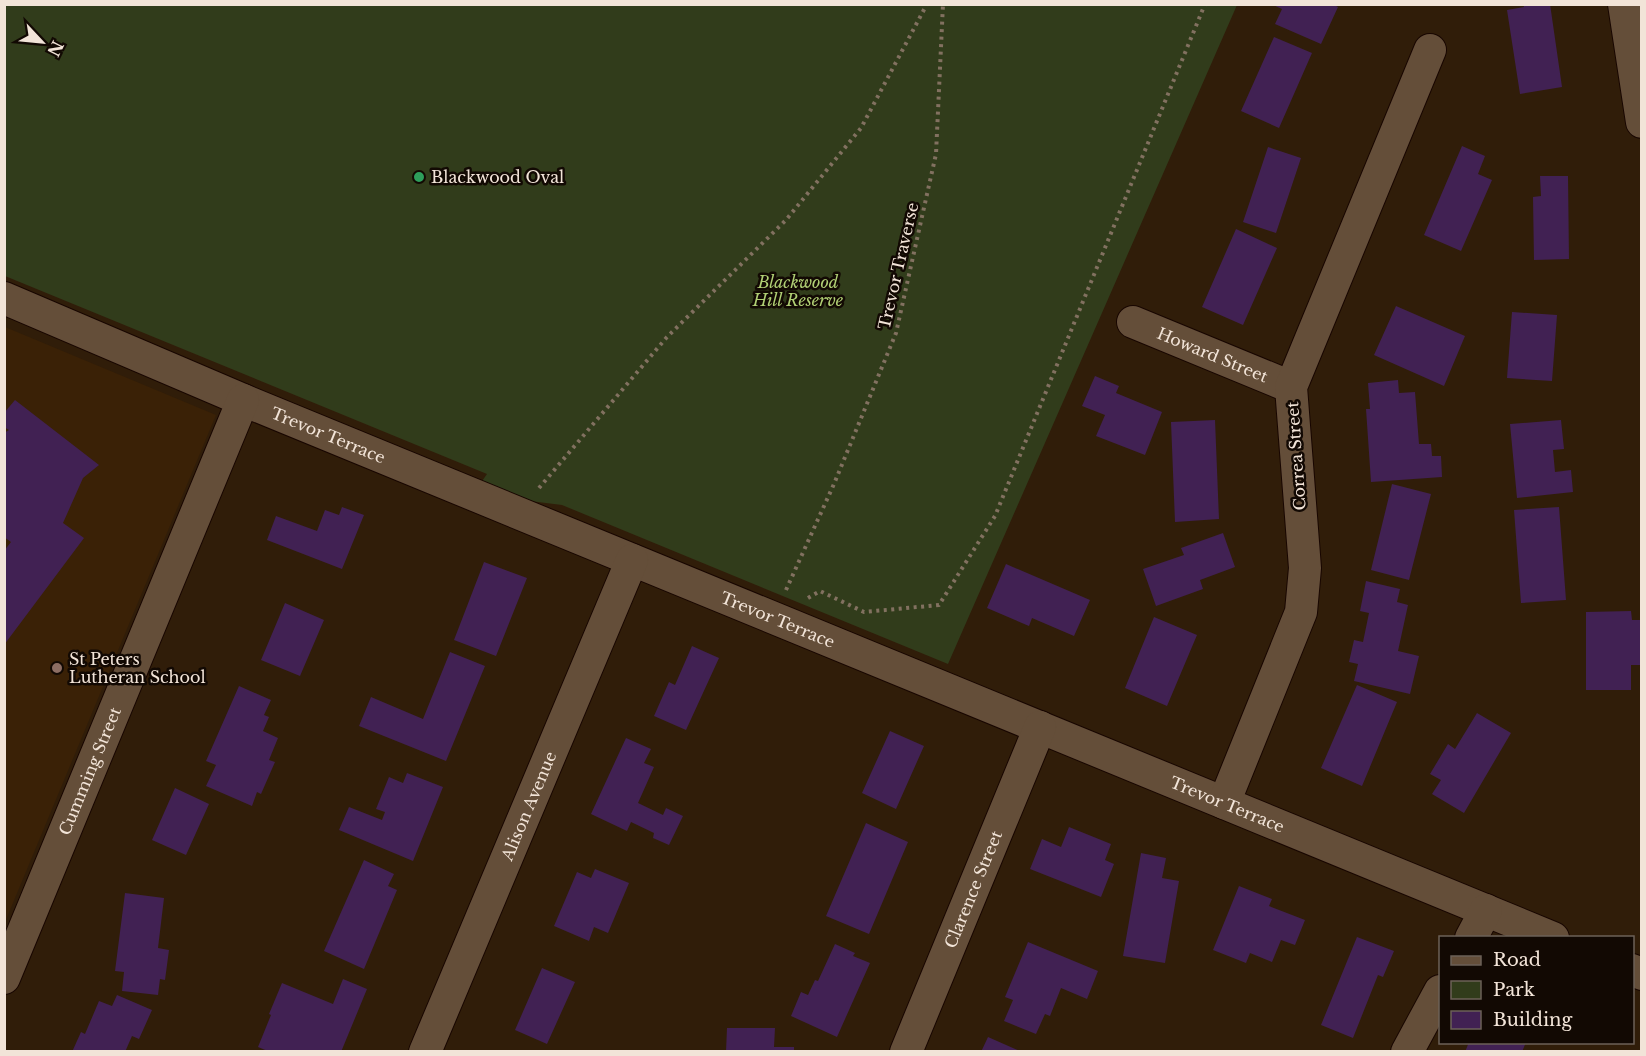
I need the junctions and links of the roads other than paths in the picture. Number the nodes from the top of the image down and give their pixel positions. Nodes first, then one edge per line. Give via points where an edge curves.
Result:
1 (1624, 4) edge
2 (1430, 50) dead end
3 (1641, 122) edge
4 (4, 298) edge
5 (1133, 322) dead end
6 (1291, 387) junction
7 (243, 400) junction
8 (632, 560) junction
9 (1040, 727) junction
10 (1224, 803) junction
11 (1486, 910) junction
12 (1472, 936) edge
13 (1547, 936) edge
14 (4, 978) edge
15 (1439, 993) edge
16 (425, 1052) edge
17 (906, 1052) edge
18 (1407, 1052) edge

1 - 3 street
2 - 6 street, Correa Street
4 - 7 street, Trevor Terrace
5 - 6 street, Howard Street
6 - 10 street, Correa Street via 1305,568 1301,612
7 - 8 street, Trevor Terrace
7 - 14 street, Cumming Street
8 - 9 street, Trevor Terrace
8 - 16 street, Alison Avenue
9 - 10 street, Trevor Terrace
9 - 17 street, Clarence Street
10 - 11 street, Trevor Terrace
11 - 12 street
11 - 13 street, Trevor Terrace
15 - 18 street

